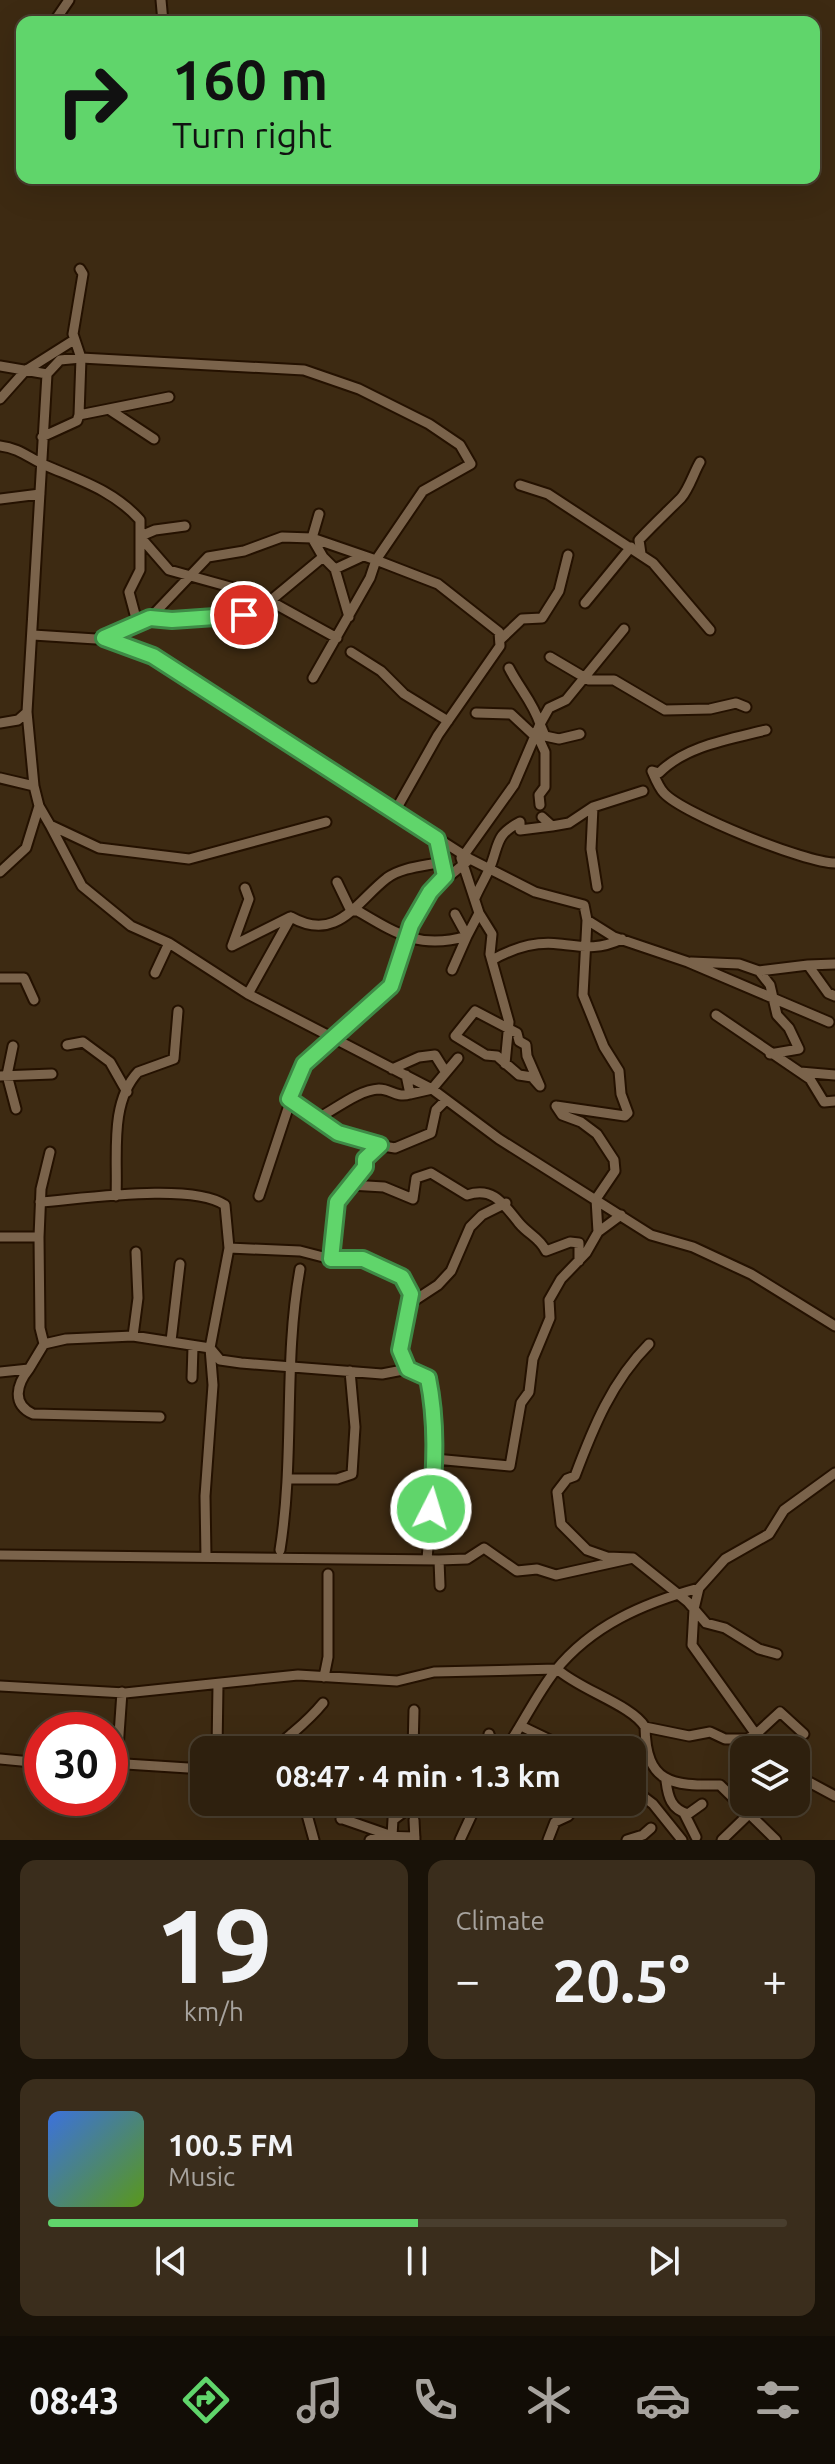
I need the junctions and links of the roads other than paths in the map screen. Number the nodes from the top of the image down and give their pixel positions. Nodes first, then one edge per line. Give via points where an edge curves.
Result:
1 (80, 269) dead end
2 (74, 340) junction
3 (81, 358) junction
4 (0, 366) edge
5 (25, 371) junction
6 (47, 374) junction
7 (169, 397) dead end
8 (0, 399) edge
9 (110, 410) junction
10 (79, 415) junction
11 (42, 437) junction
12 (154, 439) dead end
13 (0, 446) edge
14 (700, 462) dead end
15 (42, 464) junction
16 (520, 485) dead end
17 (40, 494) junction
18 (0, 499) edge
19 (319, 514) dead end
20 (185, 526) dead end
21 (142, 538) junction
22 (312, 538) junction
23 (631, 547) junction
24 (641, 554) junction
25 (568, 555) dead end
26 (363, 556) junction
27 (323, 557) junction
28 (376, 560) junction
29 (335, 569) junction
30 (189, 575) junction
31 (268, 599) junction
32 (585, 603) dead end
33 (349, 617) junction
34 (150, 618) junction
35 (129, 628) junction
36 (624, 629) dead end
37 (710, 630) dead end
38 (33, 635) junction
39 (104, 638) junction
40 (337, 638) junction
41 (501, 639) junction
42 (351, 652) dead end
43 (550, 657) dead end
44 (509, 668) dead end
45 (583, 676) junction
46 (313, 678) dead end
47 (746, 707) dead end
48 (27, 712) junction
49 (476, 713) dead end
50 (448, 721) junction
51 (0, 723) edge
52 (540, 724) junction
53 (766, 730) dead end
54 (580, 734) dead end
55 (534, 735) junction
56 (0, 778) edge
57 (34, 786) junction
58 (643, 791) dead end
59 (540, 805) dead end
60 (39, 806) junction
61 (398, 806) dead end
62 (593, 807) junction
63 (542, 817) dead end
64 (326, 822) dead end
65 (50, 825) junction
66 (552, 826) junction
67 (437, 839) junction
68 (464, 857) junction
69 (442, 862) junction
70 (835, 863) edge
71 (489, 868) junction
72 (0, 872) edge
73 (445, 876) junction
74 (337, 882) dead end
75 (597, 887) dead end
76 (245, 888) dead end
77 (475, 898) junction
78 (351, 911) junction
79 (479, 913) junction
80 (455, 914) dead end
81 (291, 917) junction
82 (587, 920) junction
83 (467, 936) junction
84 (622, 939) junction
85 (406, 940) junction
86 (169, 943) junction
87 (588, 949) junction
88 (492, 960) junction
89 (688, 962) junction
90 (835, 964) edge
91 (808, 965) junction
92 (452, 970) dead end
93 (759, 971) junction
94 (155, 973) dead end
95 (0, 978) edge
96 (248, 994) junction
97 (835, 996) edge
98 (773, 998) junction
99 (34, 1000) dead end
100 (178, 1011) dead end
101 (716, 1015) dead end
102 (829, 1022) dead end
103 (509, 1027) junction
104 (335, 1037) junction
105 (67, 1045) dead end
106 (13, 1046) dead end
107 (770, 1054) junction
108 (458, 1058) dead end
109 (505, 1064) junction
110 (392, 1069) junction
111 (445, 1071) junction
112 (796, 1072) junction
113 (52, 1074) dead end
114 (406, 1075) junction
115 (835, 1075) edge
116 (4, 1076) edge
117 (119, 1078) junction
118 (133, 1078) junction
119 (432, 1089) junction
120 (127, 1092) junction
121 (410, 1094) junction
122 (289, 1099) junction
123 (446, 1100) junction
124 (835, 1101) edge
125 (16, 1109) dead end
126 (320, 1117) junction
127 (380, 1145) junction
128 (50, 1152) dead end
129 (350, 1185) junction
130 (116, 1196) junction
131 (259, 1196) dead end
132 (596, 1199) junction
133 (40, 1202) junction
134 (506, 1203) junction
135 (621, 1215) junction
136 (598, 1232) junction
137 (0, 1237) edge
138 (39, 1237) junction
139 (229, 1248) junction
140 (136, 1252) dead end
141 (331, 1259) junction
142 (579, 1262) junction
143 (180, 1264) dead end
144 (300, 1269) dead end
145 (406, 1307) junction
146 (835, 1326) edge
147 (133, 1336) junction
148 (171, 1341) junction
149 (44, 1344) junction
150 (649, 1344) dead end
151 (193, 1347) junction
152 (210, 1348) junction
153 (291, 1366) junction
154 (29, 1369) junction
155 (408, 1369) junction
156 (350, 1371) junction
157 (0, 1372) edge
158 (192, 1378) dead end
159 (160, 1417) dead end
160 (435, 1459) junction
161 (834, 1474) edge
162 (289, 1479) junction
163 (280, 1550) dead end
164 (0, 1555) edge
165 (206, 1557) junction
166 (633, 1558) junction
167 (427, 1559) junction
168 (439, 1560) junction
169 (328, 1574) dead end
170 (440, 1586) dead end
171 (699, 1588) junction
172 (676, 1594) junction
173 (694, 1609) junction
174 (777, 1654) dead end
175 (557, 1669) junction
176 (324, 1677) junction
177 (218, 1685) junction
178 (0, 1686) edge
179 (122, 1692) junction
180 (323, 1703) dead end
181 (414, 1710) dead end
182 (120, 1712) edge
183 (521, 1726) junction
184 (645, 1727) junction
185 (291, 1734) edge
186 (804, 1734) dead end
187 (217, 1736) edge
188 (413, 1736) edge
189 (514, 1736) edge
190 (542, 1736) edge
191 (754, 1736) joint
192 (730, 1738) edge
193 (0, 1759) edge
194 (24, 1761) edge
195 (128, 1764) edge
196 (190, 1768) edge
197 (666, 1781) junction
198 (810, 1783) edge
199 (730, 1794) edge
200 (835, 1796) edge
201 (646, 1799) edge
202 (702, 1804) dead end
203 (684, 1813) junction
204 (307, 1816) edge
205 (349, 1816) edge
206 (393, 1816) edge
207 (398, 1816) edge
208 (471, 1816) edge
209 (568, 1816) edge
210 (747, 1816) edge
211 (755, 1816) edge
212 (393, 1820) junction
213 (414, 1820) dead end
214 (651, 1828) dead end
215 (392, 1838) edge
216 (415, 1839) edge
217 (632, 1839) edge
218 (696, 1839) edge
219 (314, 1840) edge
220 (370, 1840) edge
221 (460, 1840) edge
222 (548, 1840) edge
223 (682, 1840) edge
224 (722, 1840) edge
225 (776, 1840) edge

1 - 2 street
2 - 3 street
2 - 5 street
3 - 6 street via 60,360
3 - 10 street
3 - 28 street via 304,370 359,389 460,445 471,465 423,491
4 - 5 street
5 - 6 street
5 - 8 street
6 - 11 street
7 - 9 street
9 - 10 street
9 - 12 street
10 - 11 street via 77,421
11 - 15 street
13 - 15 street via 28,453
14 - 24 street via 681,498 639,540
15 - 17 street
15 - 21 street via 93,483 127,506 140,520
16 - 23 street via 548,494
17 - 18 street
17 - 38 street
19 - 22 street
20 - 21 street via 155,530
21 - 30 street via 169,570
21 - 35 street via 140,570 129,592 137,622
22 - 26 street
22 - 27 street
22 - 30 street via 282,537 210,556
23 - 24 street
23 - 32 street
24 - 37 street via 671,581
25 - 41 street via 559,591 542,618 522,619
26 - 28 street
26 - 29 street
27 - 29 street
27 - 31 street
28 - 33 street
28 - 41 street via 445,589 496,628
29 - 33 street
30 - 31 street
30 - 34 street
31 - 34 street via 253,614
31 - 40 street
33 - 40 street
34 - 35 street
35 - 39 street
36 - 45 street
38 - 39 street
38 - 48 street
39 - 67 street via 153,656
40 - 46 street
41 - 50 street
42 - 50 street
43 - 45 street
44 - 52 street via 533,703
45 - 47 street via 614,680 665,710 736,703
45 - 52 street
48 - 51 street via 18,720
48 - 57 street
49 - 55 street via 511,714
50 - 61 street
52 - 54 street via 545,736
52 - 55 street
53 - 70 street via 712,741 670,761 659,773 652,771 663,793 728,828
55 - 59 street via 545,752
55 - 68 street via 514,785
56 - 57 street
57 - 60 street
58 - 62 street
60 - 65 street
60 - 72 street via 26,848
62 - 66 street via 569,823
62 - 75 street via 591,849
63 - 66 street
64 - 65 street via 189,859 99,848
65 - 86 street via 75,877 91,896 131,926
66 - 71 street via 520,830 521,823 515,825 495,844
67 - 68 street
67 - 69 street
68 - 71 street
68 - 73 street
68 - 77 street
69 - 73 street
69 - 78 street via 388,878
71 - 77 street
71 - 82 street via 540,894 584,905
73 - 85 street via 430,892
74 - 78 street
76 - 81 street via 249,899 232,946
77 - 79 street
78 - 81 street via 346,918 326,923 304,924
78 - 85 street
79 - 83 street
79 - 88 street via 492,934
80 - 83 street
81 - 96 street
82 - 84 street
82 - 87 street
83 - 85 street
83 - 92 street
84 - 87 street
84 - 89 street
85 - 104 street via 391,986
86 - 94 street
86 - 96 street
87 - 88 street via 532,945
87 - 132 street via 584,997 619,1071 628,1113 555,1107 594,1132 614,1160 613,1177
88 - 103 street
89 - 93 street via 739,964
89 - 98 street
90 - 91 street
91 - 93 street
91 - 97 street
93 - 98 street
95 - 99 street via 24,978
96 - 104 street
98 - 102 street
98 - 107 street via 777,1015 799,1049
100 - 118 street via 174,1059
101 - 107 street
103 - 109 street
103 - 109 street via 526,1045 540,1086
103 - 109 street via 475,1011 455,1036
104 - 110 street
104 - 122 street via 302,1066
105 - 117 street via 83,1042 110,1062
106 - 116 street
107 - 112 street
108 - 111 street
110 - 111 street via 435,1055
110 - 114 street
111 - 119 street
112 - 115 street
112 - 124 street via 810,1079 824,1102
113 - 116 street
114 - 119 street
114 - 121 street
116 - 125 street
117 - 118 street
117 - 120 street
118 - 120 street
119 - 121 street
119 - 123 street
120 - 130 street via 115,1139
121 - 126 street via 398,1097 381,1089 361,1094
122 - 126 street
122 - 131 street
123 - 127 street via 436,1110 431,1133 395,1148
123 - 132 street
126 - 127 street via 338,1133
127 - 129 street
128 - 133 street
129 - 134 street via 384,1187 413,1199 416,1178 431,1173 467,1195 478,1191
129 - 141 street via 337,1202
130 - 133 street
130 - 139 street via 174,1194 218,1200 225,1205
132 - 135 street
132 - 136 street
133 - 138 street
134 - 142 street via 546,1251 579,1243
134 - 145 street via 470,1227 451,1271
135 - 136 street
135 - 146 street via 654,1237 693,1247 751,1274
136 - 142 street
137 - 138 street
138 - 149 street
139 - 141 street via 300,1251
139 - 152 street
140 - 147 street
141 - 145 street via 363,1259 402,1277 411,1294
142 - 160 street via 549,1300 550,1318 533,1359 529,1392 521,1403 510,1466
143 - 148 street
144 - 153 street via 291,1318
145 - 155 street via 400,1350
147 - 148 street
147 - 149 street
148 - 151 street
149 - 154 street
150 - 166 street via 626,1367 575,1476 557,1492 561,1524 587,1550
151 - 152 street
151 - 158 street
152 - 153 street via 220,1360
152 - 165 street
153 - 156 street
153 - 162 street
154 - 157 street
154 - 159 street via 18,1383 17,1396 33,1414
155 - 156 street via 395,1374
155 - 160 street via 428,1378
156 - 162 street via 352,1474
160 - 167 street
161 - 171 street via 784,1510 769,1534 725,1559
162 - 163 street
164 - 165 street
165 - 167 street
166 - 168 street via 556,1575 537,1569 517,1571 484,1548 467,1559
166 - 172 street
167 - 168 street
168 - 170 street
169 - 176 street
171 - 172 street
171 - 173 street
172 - 173 street
172 - 175 street via 605,1624
173 - 174 street via 706,1623
173 - 191 street via 692,1645
175 - 176 street via 434,1672 397,1681
175 - 183 street
175 - 184 street via 574,1685 639,1717
176 - 177 street via 281,1676
177 - 179 street
177 - 187 street
178 - 179 street
179 - 182 street
180 - 185 street
181 - 188 street
183 - 189 street
183 - 190 street
184 - 192 street
184 - 197 street via 646,1756
186 - 191 street via 780,1712
193 - 194 street
195 - 196 street
197 - 199 street via 720,1785
197 - 203 street via 669,1798
198 - 200 street
201 - 223 street
202 - 203 street
203 - 218 street
204 - 219 street
205 - 215 street via 342,1819
206 - 212 street
207 - 212 street
208 - 221 street
209 - 222 street via 555,1822
210 - 224 street
211 - 225 street
212 - 215 street
213 - 216 street
214 - 217 street
215 - 216 street
215 - 220 street

